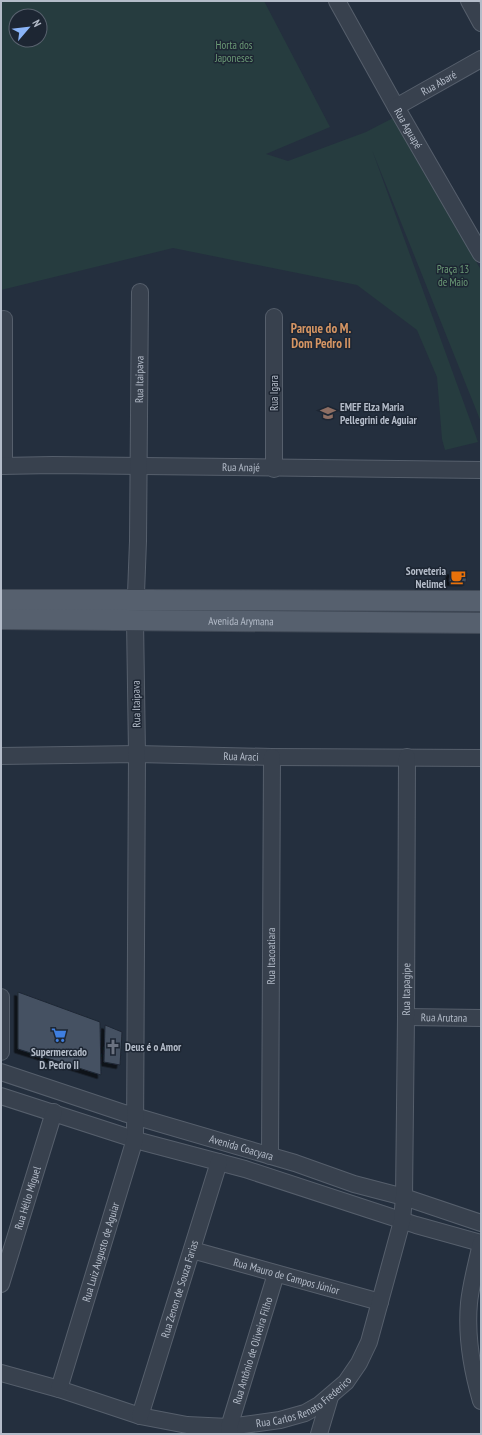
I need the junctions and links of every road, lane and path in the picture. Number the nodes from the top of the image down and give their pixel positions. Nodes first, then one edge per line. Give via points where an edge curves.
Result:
1 (337, 1) edge
2 (469, 1) edge
3 (481, 23) edge
4 (481, 59) edge
5 (396, 108) junction
6 (481, 254) edge
7 (140, 292) dead end
8 (274, 318) dead end
9 (4, 319) dead end
10 (3, 466) edge
11 (139, 466) junction
12 (274, 468) junction
13 (481, 470) edge
14 (1, 600) edge
15 (137, 600) junction
16 (481, 601) edge
17 (1, 619) edge
18 (135, 620) junction
19 (481, 623) edge
20 (137, 754) junction
21 (1, 756) edge
22 (272, 757) junction
23 (407, 757) junction
24 (481, 758) edge
25 (1, 997) edge
26 (406, 1017) junction
27 (481, 1018) edge
28 (1, 1052) edge
29 (1, 1072) edge
30 (1, 1096) edge
31 (54, 1112) junction
32 (135, 1115) junction
33 (135, 1139) junction
34 (270, 1156) junction
35 (219, 1162) junction
36 (404, 1197) junction
37 (402, 1220) junction
38 (481, 1223) edge
39 (481, 1243) edge
40 (192, 1250) junction
41 (276, 1274) junction
42 (1, 1284) edge
43 (380, 1302) junction
44 (475, 1338) edge
45 (1, 1373) edge
46 (59, 1389) junction
47 (330, 1397) junction
48 (481, 1401) edge
49 (140, 1416) junction
50 (230, 1431) edge
51 (319, 1434) edge

1 - 5 street, Rua Aguapé
2 - 3 street
4 - 5 street, Rua Abaré
5 - 6 street, Rua Aguapé
7 - 11 street, Rua Itaipava
8 - 12 street, Rua Igara
9 - 10 street
10 - 11 street, Rua Anajé
11 - 12 street, Rua Anajé
11 - 15 street, Rua Itaipava
12 - 13 street, Rua Anajé
14 - 15 main road, Avenida Arymana
15 - 16 main road, Avenida Arymana
15 - 18 street, Rua Itaipava
17 - 18 main road, Avenida Arymana
18 - 19 main road, Avenida Arymana
18 - 20 street, Rua Itaipava
20 - 21 street, Rua Araci
20 - 22 street, Rua Araci
20 - 32 street, Rua Itaipava
22 - 23 street, Rua Araci
22 - 34 street, Rua Itacoatiara
23 - 24 street, Rua Araci
23 - 26 street, Rua Itapagipe
25 - 28 street
26 - 27 street, Rua Arutana
26 - 36 street, Rua Itapagipe
29 - 32 street, Avenida Coacyara
30 - 31 street, Avenida Coacyara
31 - 33 street, Avenida Coacyara
31 - 42 street, Rua Hélio Miguel
32 - 33 street, Rua Luiz Augusto de Aguiar
32 - 34 street, Avenida Coacyara
33 - 35 street, Avenida Coacyara
33 - 46 street, Rua Luiz Augusto de Aguiar
34 - 36 street, Avenida Coacyara via 354,1184
35 - 37 street, Avenida Coacyara
35 - 40 street, Rua Zenon de Souza Farias
36 - 37 street, Rua Itapagipe
36 - 38 street, Avenida Coacyara
37 - 39 street, Avenida Coacyara
37 - 43 street, Rua Carlos Renato Frederico
39 - 44 street via 469,1304
40 - 41 street, Rua Mauro de Campos Júnior
40 - 49 street, Rua Zenon de Souza Farias
41 - 43 street, Rua Mauro de Campos Júnior
41 - 50 street, Rua Antônio de Oliveira Filho
43 - 47 street, Rua Carlos Renato Frederico via 369,1342 359,1363 346,1382
44 - 48 street via 475,1380
45 - 46 street, Rua Carlos Renato Frederico
46 - 49 street, Rua Carlos Renato Frederico
47 - 50 street, Rua Carlos Renato Frederico via 305,1413
47 - 51 street
49 - 50 street, Rua Carlos Renato Frederico via 187,1426

